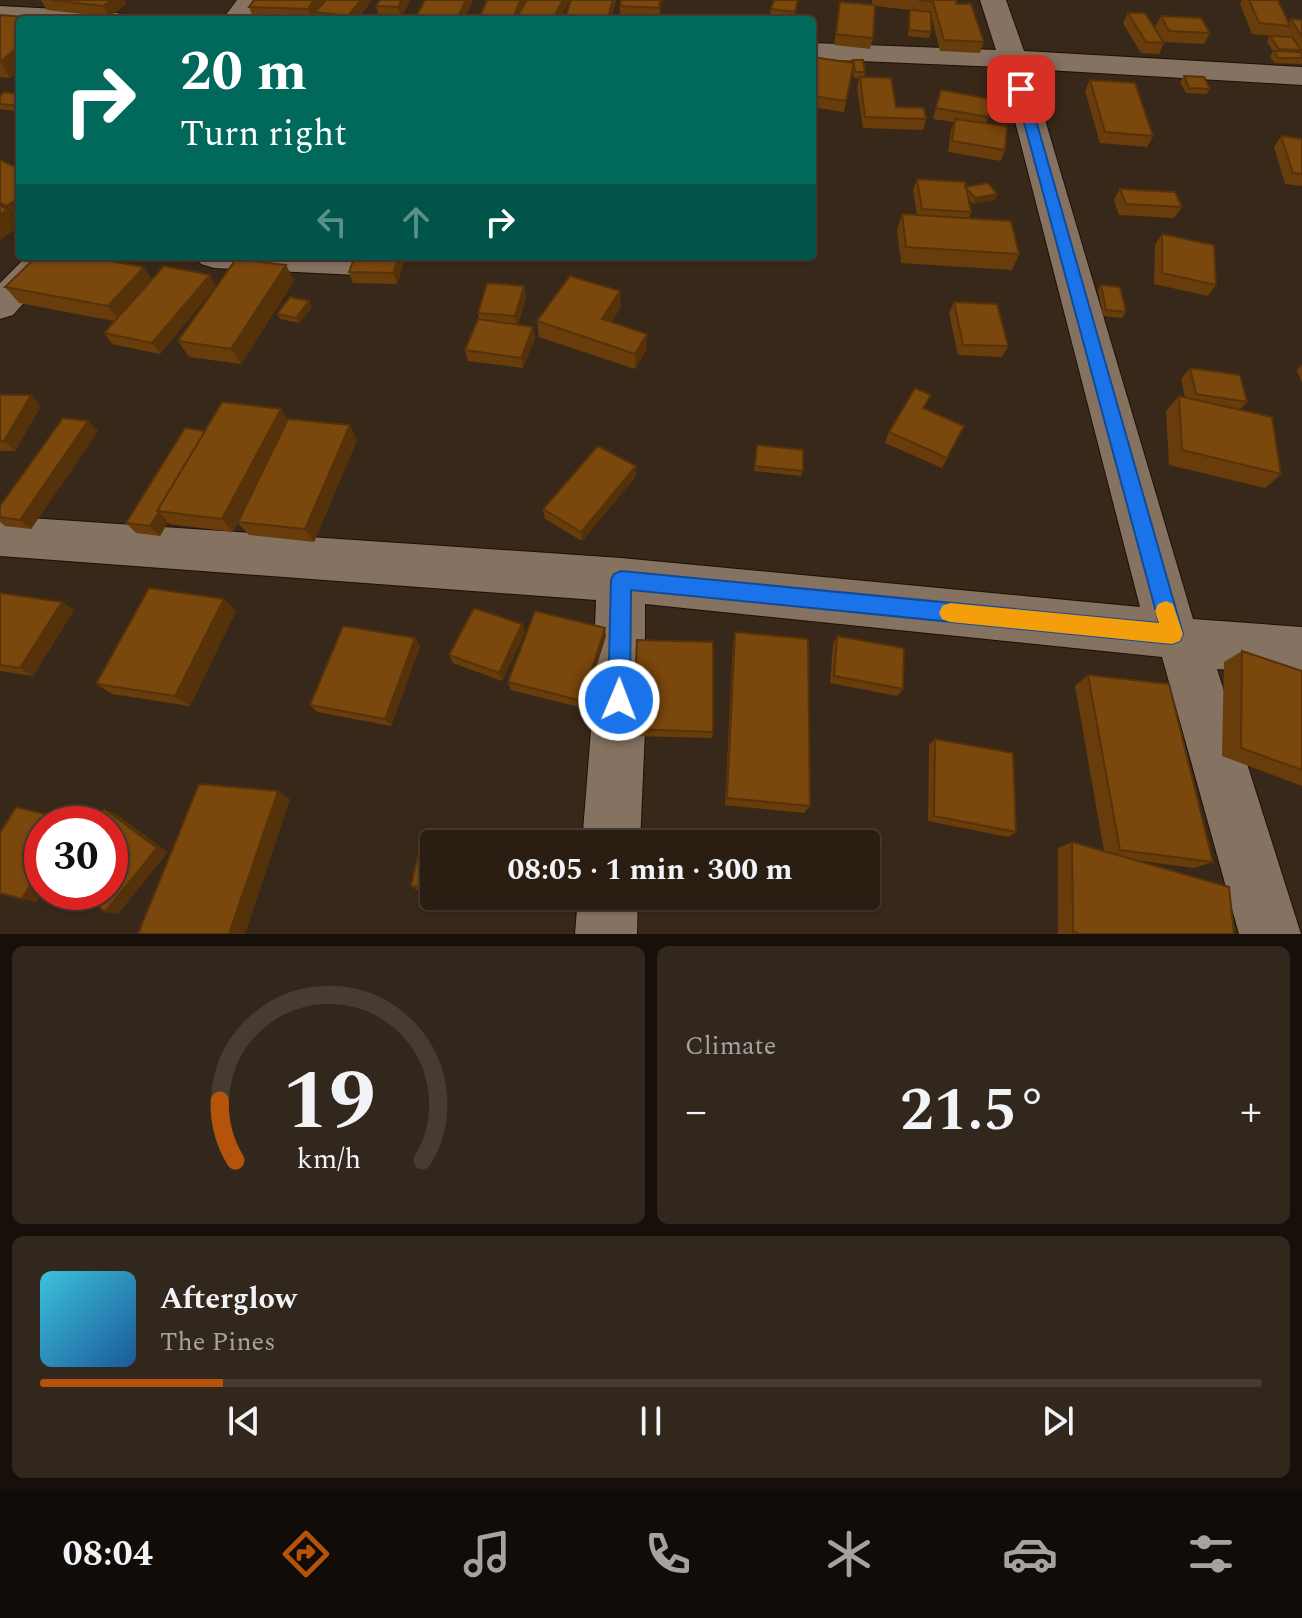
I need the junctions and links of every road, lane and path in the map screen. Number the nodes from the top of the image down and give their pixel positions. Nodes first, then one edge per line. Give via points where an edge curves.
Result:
1 (251, 0) edge
2 (993, 0) edge
3 (0, 14) edge
4 (37, 16) edge
5 (238, 16) edge
6 (816, 51) edge
7 (1013, 59) junction
8 (1302, 76) edge
9 (44, 260) edge
10 (296, 260) edge
11 (358, 263) edge
12 (0, 306) edge
13 (0, 536) edge
14 (621, 580) junction
15 (1178, 638) junction
16 (1302, 651) edge
17 (612, 830) edge
18 (607, 910) edge
19 (606, 934) edge
20 (1270, 934) edge

1 - 5 street
2 - 7 street
3 - 4 street
6 - 7 street
7 - 8 street
7 - 15 street
9 - 12 street
10 - 11 street
13 - 14 street
14 - 15 street
14 - 17 street
15 - 16 street
15 - 20 street
18 - 19 street

